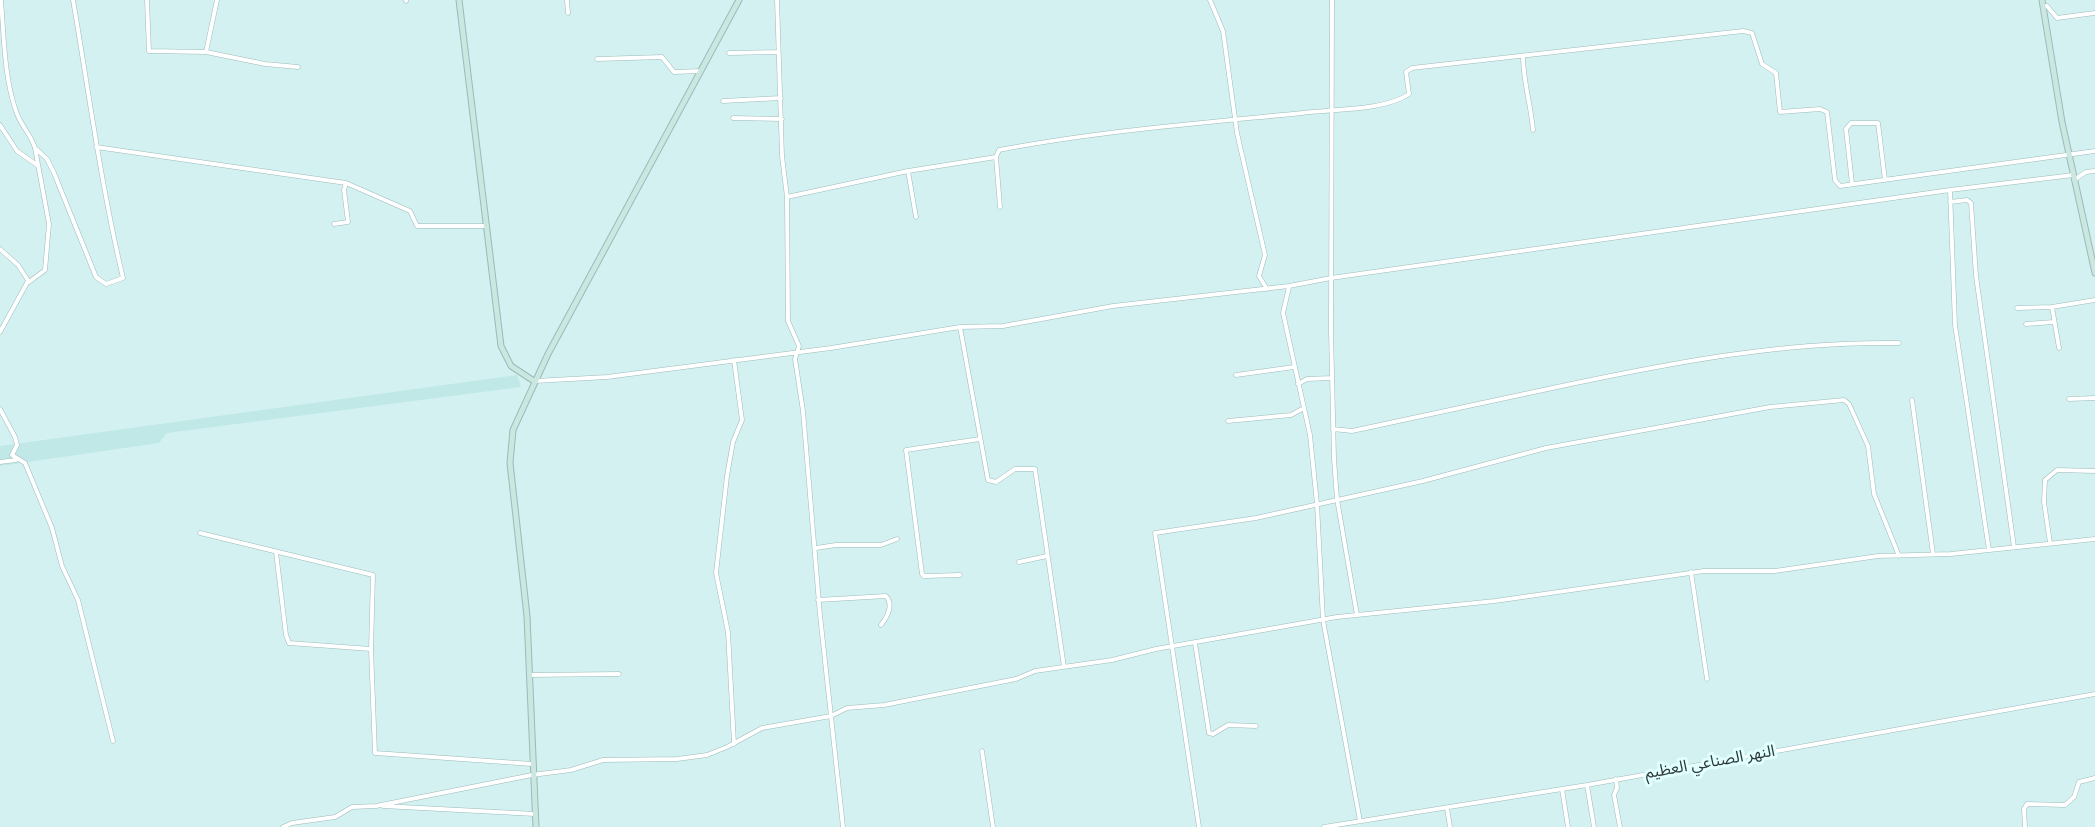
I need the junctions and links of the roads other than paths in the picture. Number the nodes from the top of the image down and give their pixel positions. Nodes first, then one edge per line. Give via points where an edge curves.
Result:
1 (1, 0) edge
2 (73, 0) edge
3 (147, 0) edge
4 (217, 0) edge
5 (459, 0) edge
6 (567, 0) edge
7 (740, 0) edge
8 (777, 0) edge
9 (1210, 0) edge
10 (1332, 0) edge
11 (2042, 3) edge
12 (568, 13) dead end
13 (2095, 14) edge
14 (206, 52) junction
15 (778, 52) junction
16 (729, 53) dead end
17 (1523, 56) junction
18 (597, 59) dead end
19 (298, 66) dead end
20 (701, 71) junction
21 (781, 98) junction
22 (723, 100) dead end
23 (1332, 111) junction
24 (733, 118) dead end
25 (782, 118) junction
26 (1235, 121) junction
27 (0, 125) edge
28 (1533, 130) dead end
29 (96, 147) junction
30 (35, 148) junction
31 (2095, 151) edge
32 (2069, 154) junction
33 (996, 157) junction
34 (38, 165) junction
35 (908, 171) junction
36 (2095, 171) edge
37 (2074, 177) junction
38 (1885, 180) junction
39 (346, 183) junction
40 (1852, 184) junction
41 (1950, 190) junction
42 (787, 197) junction
43 (1950, 202) junction
44 (1000, 207) dead end
45 (916, 217) dead end
46 (334, 224) dead end
47 (487, 226) junction
48 (0, 249) edge
49 (2093, 252) edge
50 (2095, 273) edge
51 (1331, 278) junction
52 (28, 281) junction
53 (1289, 286) junction
54 (1268, 289) junction
55 (2095, 300) edge
56 (2052, 307) junction
57 (2017, 308) dead end
58 (2054, 322) junction
59 (2026, 324) dead end
60 (960, 327) junction
61 (0, 332) edge
62 (1899, 343) dead end
63 (2059, 348) dead end
64 (797, 353) junction
65 (734, 360) junction
66 (1294, 367) junction
67 (1236, 375) dead end
68 (1331, 378) junction
69 (534, 381) junction
70 (1298, 384) junction
71 (2095, 398) edge
72 (2068, 399) dead end
73 (1912, 400) dead end
74 (1302, 408) junction
75 (0, 409) edge
76 (1228, 421) dead end
77 (1333, 429) junction
78 (980, 439) junction
79 (16, 460) junction
80 (0, 462) edge
81 (2095, 471) edge
82 (1337, 499) junction
83 (1317, 504) junction
84 (200, 533) dead end
85 (897, 539) dead end
86 (2095, 539) edge
87 (2050, 543) junction
88 (2014, 547) junction
89 (816, 548) junction
90 (1989, 550) junction
91 (276, 552) junction
92 (1933, 554) junction
93 (1047, 556) junction
94 (1899, 556) junction
95 (1019, 562) dead end
96 (1691, 572) junction
97 (960, 575) dead end
98 (819, 600) junction
99 (1357, 615) junction
100 (1323, 620) junction
101 (881, 624) dead end
102 (1195, 643) junction
103 (1173, 646) junction
104 (371, 649) junction
105 (1064, 667) junction
106 (618, 674) dead end
107 (528, 675) junction
108 (1707, 679) dead end
109 (2095, 694) edge
110 (831, 716) junction
111 (1256, 726) dead end
112 (112, 741) dead end
113 (734, 744) junction
114 (982, 751) dead end
115 (532, 764) junction
116 (532, 775) junction
117 (2095, 778) edge
118 (1616, 780) junction
119 (1587, 784) junction
120 (1562, 789) junction
121 (376, 806) junction
122 (1448, 808) junction
123 (535, 814) junction
124 (1360, 821) junction
125 (283, 827) edge
126 (536, 827) edge
127 (843, 827) edge
128 (993, 827) edge
129 (1199, 827) edge
130 (1324, 827) edge
131 (1450, 827) edge
132 (1568, 827) edge
133 (1594, 827) edge
134 (1620, 827) edge
135 (2025, 827) edge

1 - 30 street via 12,100
2 - 29 street
3 - 14 street via 149,51
4 - 14 street
5 - 47 street
6 - 12 street
7 - 20 street
8 - 15 street
9 - 26 street via 1223,31
10 - 23 street
11 - 13 street via 2057,18
11 - 32 street
14 - 19 street
15 - 16 street
15 - 21 street
17 - 23 street via 1410,68 1406,71 1410,91 1407,96
17 - 28 street
17 - 40 street via 1749,32 1755,38 1762,64 1776,73 1780,112 1827,112 1836,183
18 - 20 street via 662,57 674,72
20 - 69 street
21 - 22 street
21 - 25 street
23 - 26 street
23 - 51 street
24 - 25 street
25 - 42 street
26 - 33 street via 1155,127 1025,146 999,150
26 - 54 street via 1265,255 1259,276
27 - 34 street via 17,151
29 - 30 street via 123,278 106,284 96,277 51,165
29 - 39 street
30 - 34 street
31 - 32 street
32 - 37 street
32 - 38 street
33 - 35 street
33 - 44 street
34 - 52 street via 49,224 47,262 43,273
35 - 42 street
35 - 45 street
36 - 37 street
37 - 41 street
37 - 49 street
38 - 40 street
38 - 40 street via 1878,123 1851,123 1846,129
39 - 46 street via 348,222
39 - 47 street via 405,207 413,214 417,226
41 - 43 street
41 - 51 street
42 - 64 street via 788,321 797,341
43 - 88 street via 1971,202 1976,276
43 - 90 street via 1955,325
47 - 69 street via 502,353 511,366
48 - 52 street via 18,265
49 - 50 street
51 - 53 street
51 - 68 street
52 - 61 street
53 - 54 street
53 - 66 street via 1282,313
54 - 60 street via 1079,311 1003,326
55 - 56 street
56 - 57 street
56 - 58 street
58 - 59 street
58 - 63 street
60 - 64 street
60 - 78 street
62 - 77 street via 1815,344 1704,358 1352,431
64 - 65 street
64 - 89 street
65 - 69 street via 608,377
65 - 113 street via 742,420 733,442 727,476 716,573 728,632
66 - 67 street
66 - 70 street
68 - 70 street via 1307,379
68 - 77 street
69 - 107 street via 513,430 510,457 526,609
70 - 74 street
71 - 72 street
73 - 92 street
74 - 76 street via 1291,415
74 - 83 street via 1310,435
75 - 79 street via 15,437 12,455
77 - 82 street
78 - 93 street via 989,482 1015,470 1035,468
78 - 97 street via 906,450 922,573
79 - 80 street
79 - 112 street via 25,463 78,600
81 - 87 street via 2057,470 2045,480 2043,502
82 - 83 street
82 - 94 street via 1546,448 1759,409 1844,400 1868,446 1874,494
82 - 99 street
83 - 100 street
83 - 103 street via 1256,518 1155,533
84 - 91 street
85 - 89 street via 881,545
86 - 87 street
87 - 88 street
88 - 90 street
89 - 98 street
90 - 92 street
91 - 104 street via 373,575
91 - 104 street via 289,643
92 - 94 street
93 - 95 street
93 - 105 street
94 - 96 street via 1859,558 1775,572
96 - 99 street via 1495,601
96 - 108 street
98 - 101 street via 886,596 889,613
98 - 110 street
99 - 100 street
100 - 102 street
100 - 124 street
102 - 103 street
102 - 111 street via 1209,733 1230,724
103 - 105 street
103 - 129 street
104 - 115 street via 375,753
105 - 110 street via 884,705 847,708
106 - 107 street
107 - 115 street
109 - 118 street, النهر الصناعي العظيم
110 - 113 street via 762,728
110 - 127 street
113 - 116 street via 707,755 603,760 571,770
114 - 128 street
115 - 116 street
116 - 121 street
116 - 123 street
117 - 135 street via 2079,782 2074,797 2065,805 2027,804
118 - 119 street, النهر الصناعي العظيم
118 - 134 street via 1614,799
119 - 120 street, النهر الصناعي العظيم
119 - 133 street
120 - 122 street, النهر الصناعي العظيم
120 - 132 street
121 - 123 street
121 - 125 street via 352,807 335,817
122 - 124 street, النهر الصناعي العظيم
122 - 131 street
123 - 126 street
124 - 130 street, النهر الصناعي العظيم

